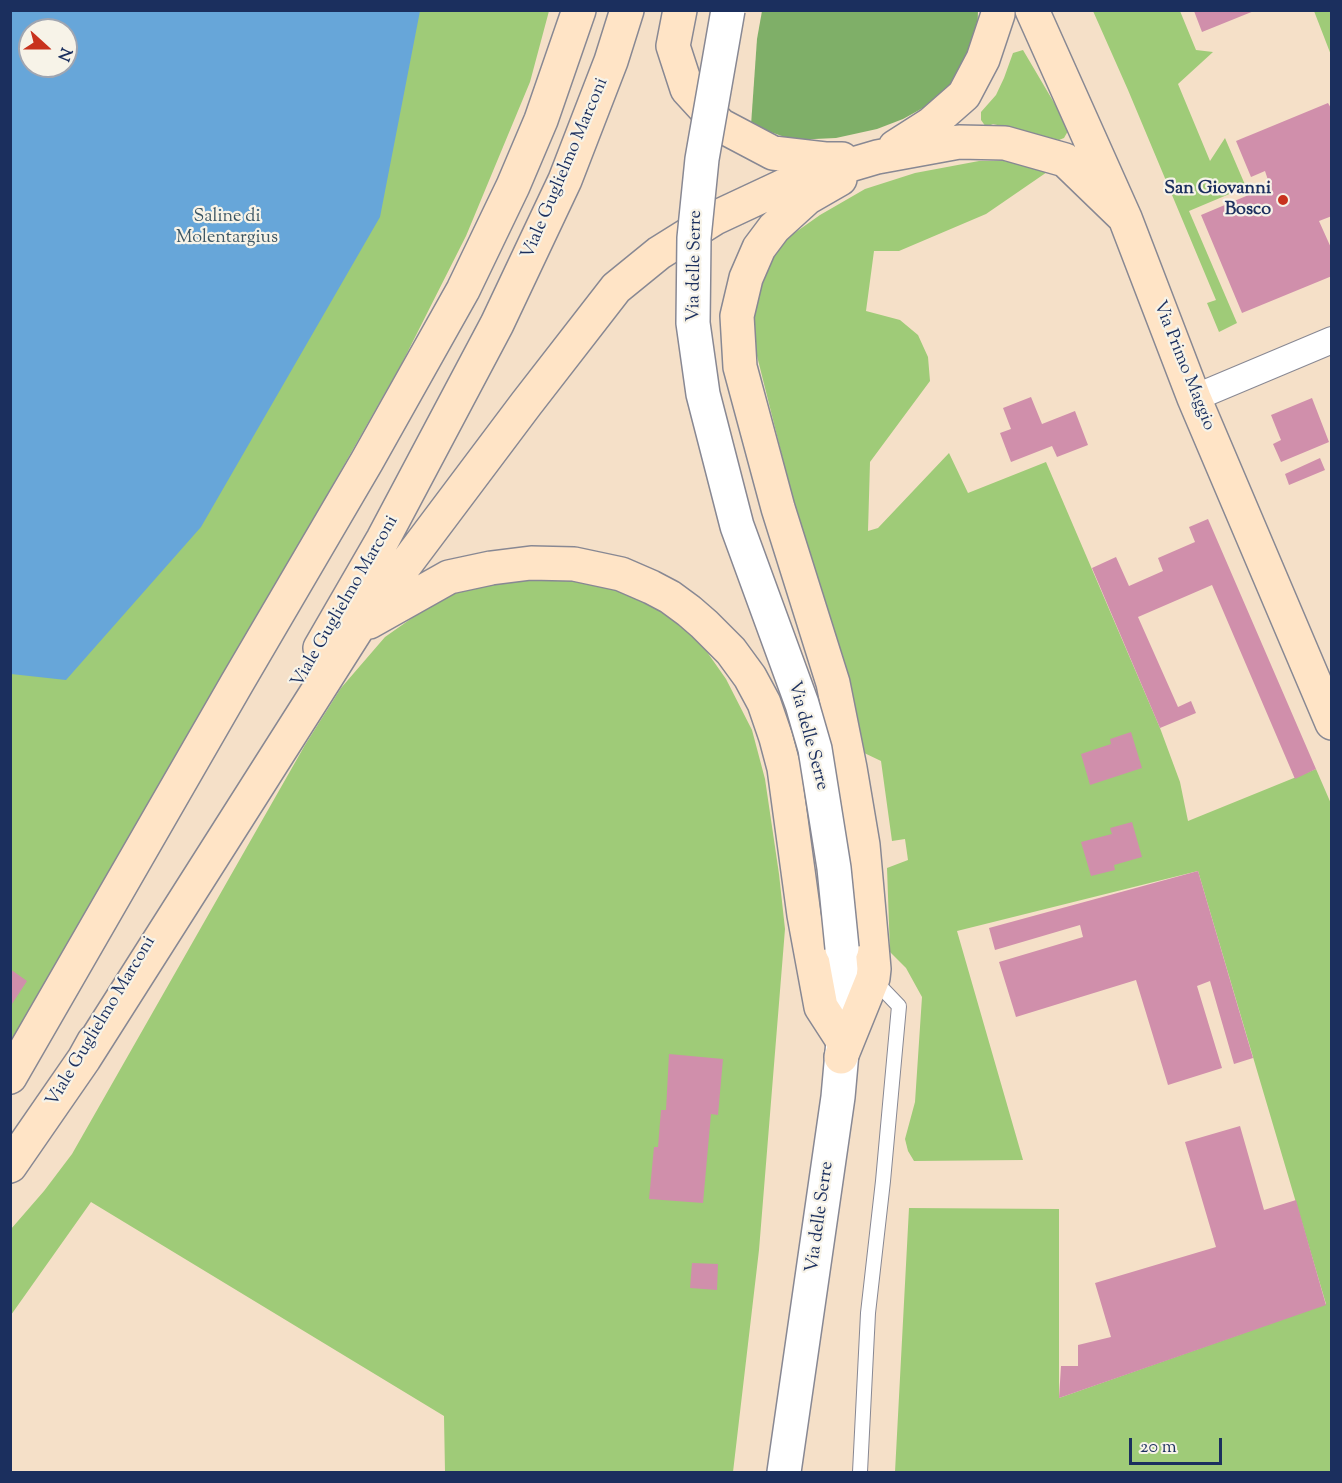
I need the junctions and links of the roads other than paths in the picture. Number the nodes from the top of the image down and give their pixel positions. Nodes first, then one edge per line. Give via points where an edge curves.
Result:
1 (579, 10) edge
2 (627, 10) edge
3 (680, 10) edge
4 (728, 10) edge
5 (998, 10) edge
6 (1032, 10) edge
7 (877, 157) junction
8 (1125, 218) junction
9 (1332, 340) edge
10 (1194, 398) junction
11 (357, 629) junction
12 (1332, 723) edge
13 (873, 978) junction
14 (842, 1049) junction
15 (84, 1059) junction
16 (10, 1077) edge
17 (10, 1166) edge
18 (784, 1473) edge
19 (860, 1473) edge

1 - 16 main road via 541,120 463,290
2 - 15 main road, Viale Guglielmo Marconi via 565,180 497,324 383,539
3 - 7 main road via 673,46 687,89 720,124 773,153 825,159
4 - 14 street, Via delle Serre, bridge via 702,159 694,238 693,323 703,394 737,526 815,749 842,948
5 - 7 main road via 983,59 964,95 931,124
6 - 8 main road, Via Primo Maggio
7 - 8 main road via 949,143 1005,143 1065,160
7 - 11 main road via 792,182 715,218 659,253 616,288
7 - 13 main road via 807,198 774,228 759,248 746,278 737,316 740,367 832,683 850,768 863,845
8 - 10 main road, Via Primo Maggio
9 - 10 street
10 - 12 main road, Via Primo Maggio
11 - 14 main road via 449,577 531,563 574,564 621,574 670,597 689,611 731,651 764,703 784,768 821,1006
11 - 15 main road
13 - 14 main road
13 - 19 lane via 899,1006 868,1313
14 - 18 street, Via delle Serre
15 - 17 main road, Viale Guglielmo Marconi

